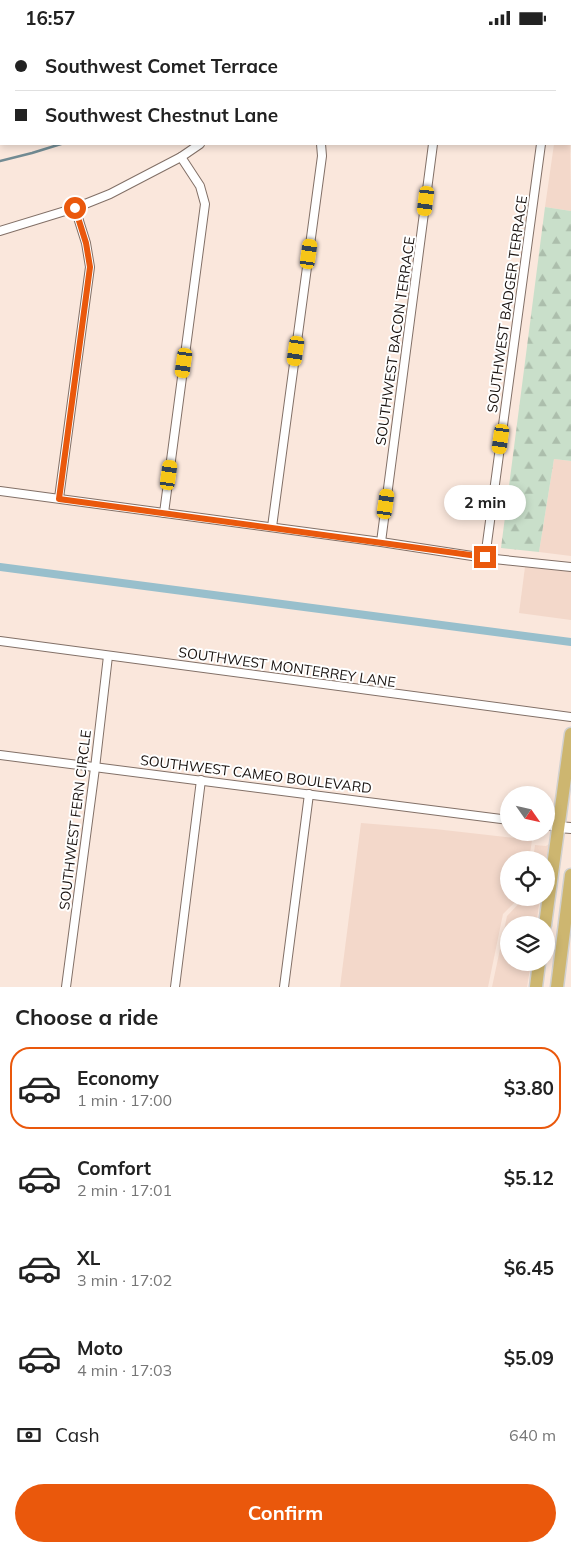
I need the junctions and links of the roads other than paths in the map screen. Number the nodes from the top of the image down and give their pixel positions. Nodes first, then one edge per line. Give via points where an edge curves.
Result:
1 (199, 145) edge
2 (321, 145) edge
3 (433, 145) edge
4 (541, 145) edge
5 (181, 157) junction
6 (75, 208) junction
7 (0, 231) edge
8 (0, 491) edge
9 (59, 499) junction
10 (164, 513) junction
11 (272, 527) junction
12 (381, 542) junction
13 (485, 557) junction
14 (571, 567) edge
15 (0, 641) edge
16 (108, 656) junction
17 (571, 717) edge
18 (571, 734) edge
19 (0, 755) edge
20 (95, 768) junction
21 (201, 780) junction
22 (310, 794) junction
23 (500, 819) edge
24 (559, 827) edge
25 (571, 875) edge
26 (546, 916) edge
27 (539, 971) edge
28 (66, 987) edge
29 (175, 987) edge
30 (284, 987) edge
31 (536, 987) edge
32 (557, 987) edge

1 - 5 street
2 - 11 street
3 - 12 street, SOUTHWEST BACON TERRACE
4 - 13 street, SOUTHWEST BADGER TERRACE
5 - 6 street via 110,194
5 - 10 street via 200,186 205,204
6 - 7 street
6 - 9 street via 90,267
8 - 9 street
9 - 10 street
10 - 11 street
11 - 12 street
12 - 13 street
13 - 14 street
15 - 16 street, SOUTHWEST MONTERREY LANE
16 - 17 street, SOUTHWEST MONTERREY LANE
16 - 20 street, SOUTHWEST FERN CIRCLE
18 - 24 main road
19 - 20 street, SOUTHWEST CAMEO BOULEVARD
20 - 21 street, SOUTHWEST CAMEO BOULEVARD
20 - 28 street, SOUTHWEST FERN CIRCLE
21 - 22 street, SOUTHWEST CAMEO BOULEVARD
21 - 29 street
22 - 23 street, SOUTHWEST CAMEO BOULEVARD
22 - 30 street
24 - 26 main road
25 - 32 main road
27 - 31 main road

